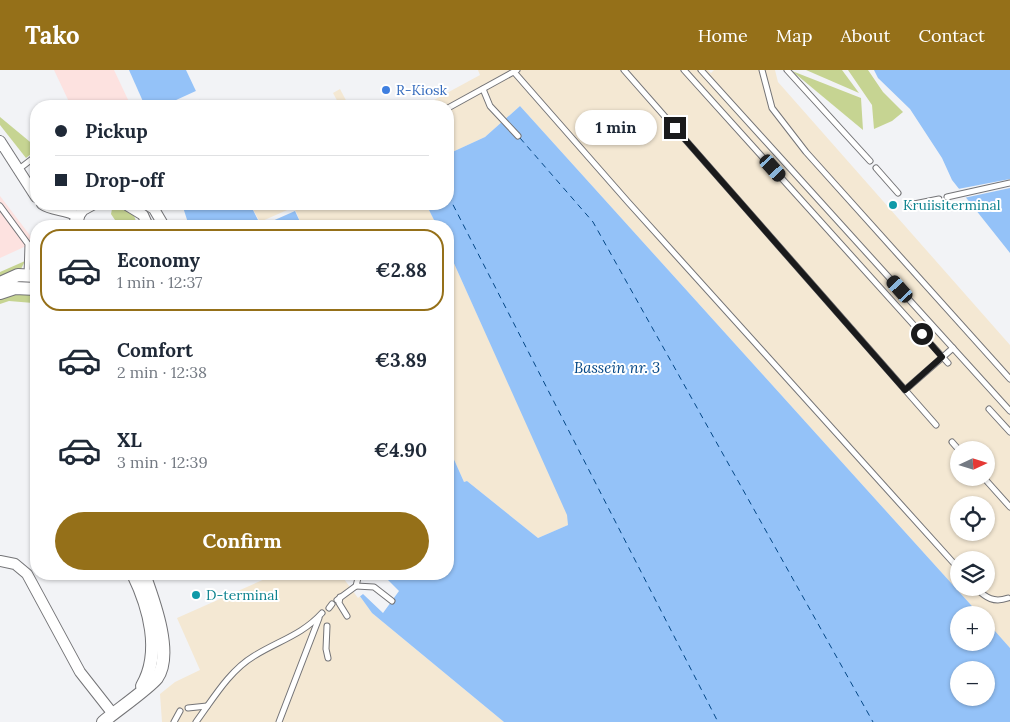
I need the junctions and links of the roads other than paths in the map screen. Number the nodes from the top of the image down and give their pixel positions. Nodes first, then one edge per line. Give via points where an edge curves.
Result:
1 (624, 70) edge
2 (684, 70) edge
3 (701, 70) edge
4 (762, 70) edge
5 (787, 70) edge
6 (516, 71) edge
7 (482, 89) junction
8 (454, 105) edge
9 (518, 136) dead end
10 (0, 141) edge
11 (30, 161) edge
12 (870, 161) dead end
13 (876, 168) dead end
14 (19, 170) junction
15 (1010, 184) edge
16 (30, 187) edge
17 (898, 193) dead end
18 (947, 197) dead end
19 (939, 198) dead end
20 (914, 204) dead end
21 (0, 206) edge
22 (59, 210) edge
23 (135, 210) edge
24 (76, 220) edge
25 (145, 220) edge
26 (30, 260) edge
27 (30, 275) edge
28 (0, 283) edge
29 (30, 289) edge
30 (0, 293) edge
31 (953, 348) junction
32 (942, 357) junction
33 (948, 364) dead end
34 (1010, 379) edge
35 (905, 390) junction
36 (989, 409) dead end
37 (1010, 411) edge
38 (936, 425) dead end
39 (1010, 432) edge
40 (991, 486) edge
41 (1010, 507) edge
42 (950, 558) edge
43 (0, 561) edge
44 (30, 580) edge
45 (30, 580) edge
46 (135, 580) edge
47 (146, 580) edge
48 (358, 580) edge
49 (356, 586) junction
50 (985, 596) edge
51 (1008, 598) dead end
52 (392, 601) dead end
53 (347, 616) dead end
54 (327, 626) dead end
55 (328, 658) dead end
56 (139, 693) junction
57 (208, 706) junction
58 (188, 708) dead end
59 (180, 711) dead end
60 (108, 718) edge
61 (174, 722) edge
62 (196, 722) edge
63 (279, 722) edge

1 - 35 lane
2 - 32 lane
3 - 31 lane
4 - 34 lane via 772,108 806,152
5 - 12 lane
6 - 7 lane
6 - 42 lane via 640,216
7 - 8 lane
7 - 9 lane via 490,106
10 - 14 street
11 - 14 lane
13 - 17 lane
14 - 16 street
15 - 18 lane
19 - 20 lane
21 - 26 lane via 28,244
22 - 24 street via 72,212
23 - 25 street
27 - 28 street
29 - 30 street via 15,288
31 - 32 lane
31 - 37 lane
32 - 33 lane
32 - 35 lane
35 - 38 lane
36 - 39 lane
40 - 41 lane
43 - 45 street via 15,564
44 - 60 street
46 - 56 street via 146,609 152,652 150,673
47 - 56 street via 159,622 163,653 160,673
48 - 49 lane
49 - 52 lane via 374,587
49 - 53 lane via 340,597 339,603
50 - 51 lane via 993,600
54 - 55 lane
56 - 60 street
57 - 58 lane
57 - 62 lane
57 - 63 lane via 224,684 250,659 301,633 321,614
59 - 61 lane

